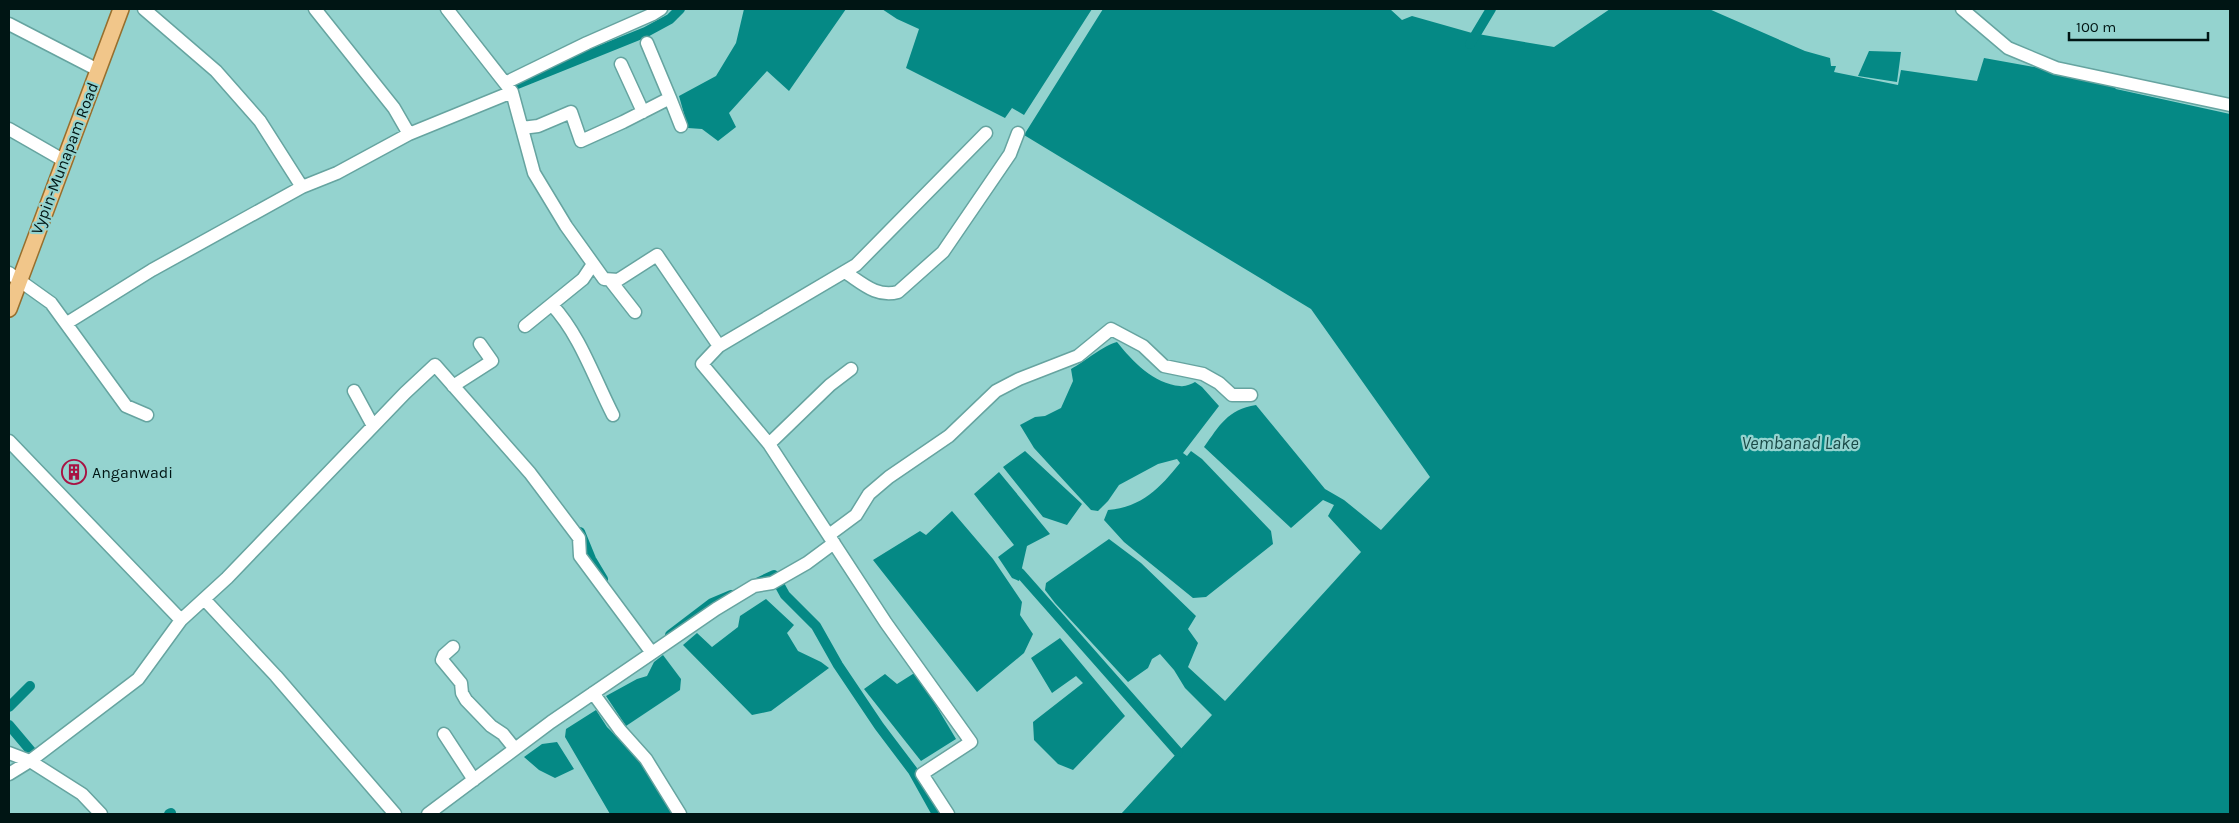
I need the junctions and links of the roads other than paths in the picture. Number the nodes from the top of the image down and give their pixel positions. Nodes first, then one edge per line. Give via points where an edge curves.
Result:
1 (121, 9) edge
2 (144, 9) edge
3 (316, 9) edge
4 (447, 9) edge
5 (661, 9) edge
6 (1962, 9) edge
7 (9, 24) edge
8 (647, 43) dead end
9 (621, 64) dead end
10 (98, 70) junction
11 (508, 88) junction
12 (670, 98) junction
13 (2230, 105) edge
14 (643, 112) junction
15 (680, 126) dead end
16 (522, 128) junction
17 (9, 129) edge
18 (408, 132) junction
19 (986, 133) dead end
20 (1018, 133) dead end
21 (357, 153) dead end
22 (63, 160) junction
23 (302, 187) junction
24 (593, 264) junction
25 (845, 272) junction
26 (14, 276) edge
27 (610, 280) junction
28 (552, 304) junction
29 (9, 308) edge
30 (635, 312) dead end
31 (67, 323) junction
32 (525, 326) dead end
33 (480, 344) dead end
34 (718, 346) junction
35 (851, 369) dead end
36 (453, 386) junction
37 (354, 391) dead end
38 (1251, 396) dead end
39 (147, 415) dead end
40 (613, 415) dead end
41 (373, 426) junction
42 (9, 441) edge
43 (769, 444) junction
44 (832, 539) junction
45 (204, 599) junction
46 (181, 620) junction
47 (453, 646) dead end
48 (652, 653) junction
49 (593, 693) junction
50 (444, 734) dead end
51 (515, 749) junction
52 (9, 753) edge
53 (30, 761) junction
54 (9, 774) edge
55 (474, 780) junction
56 (101, 814) edge
57 (395, 814) edge
58 (428, 814) edge
59 (680, 814) edge
60 (948, 814) edge

1 - 10 main road, Vypin-Munapam Road
2 - 23 street via 216,71 260,121
3 - 18 street via 394,108
4 - 11 street
5 - 11 street via 587,43
6 - 13 street via 2008,48 2056,68
7 - 10 street
8 - 12 street
9 - 14 street
10 - 22 main road, Vypin-Munapam Road
11 - 16 street
11 - 18 street
12 - 14 street
12 - 15 street
14 - 16 street via 581,141 571,112 538,126
16 - 24 street via 534,173
17 - 22 street
18 - 21 street
18 - 23 street via 336,173
19 - 25 street via 856,265
20 - 25 street via 1010,154 943,252 898,292 878,293
22 - 26 main road, Vypin-Munapam Road
23 - 31 street via 152,270
24 - 27 street via 604,279
24 - 28 street via 583,278
25 - 34 street
26 - 29 main road, Vypin-Munapam Road
26 - 31 street via 51,303
27 - 30 street
27 - 34 street via 618,280 657,255
28 - 32 street
28 - 40 street via 563,316
31 - 39 street via 126,406
33 - 36 street via 492,361
34 - 43 street via 702,364
35 - 43 street
36 - 41 street via 435,365
36 - 48 street via 530,473 580,538 580,556
37 - 41 street
38 - 44 street via 1232,395 1203,374 1164,366 1143,346 1111,329 1078,356 996,391 949,436 869,494 856,515
41 - 45 street
42 - 46 street
43 - 44 street
44 - 48 street via 777,580 754,586
44 - 60 street via 886,623 971,742 922,774
45 - 46 street
45 - 57 street via 276,676
46 - 53 street via 138,680
47 - 51 street via 442,660 461,683 462,694
48 - 49 street
49 - 51 street
49 - 59 street via 646,759
50 - 55 street
51 - 55 street
52 - 53 street
53 - 54 street
53 - 56 street via 82,794
55 - 58 street

